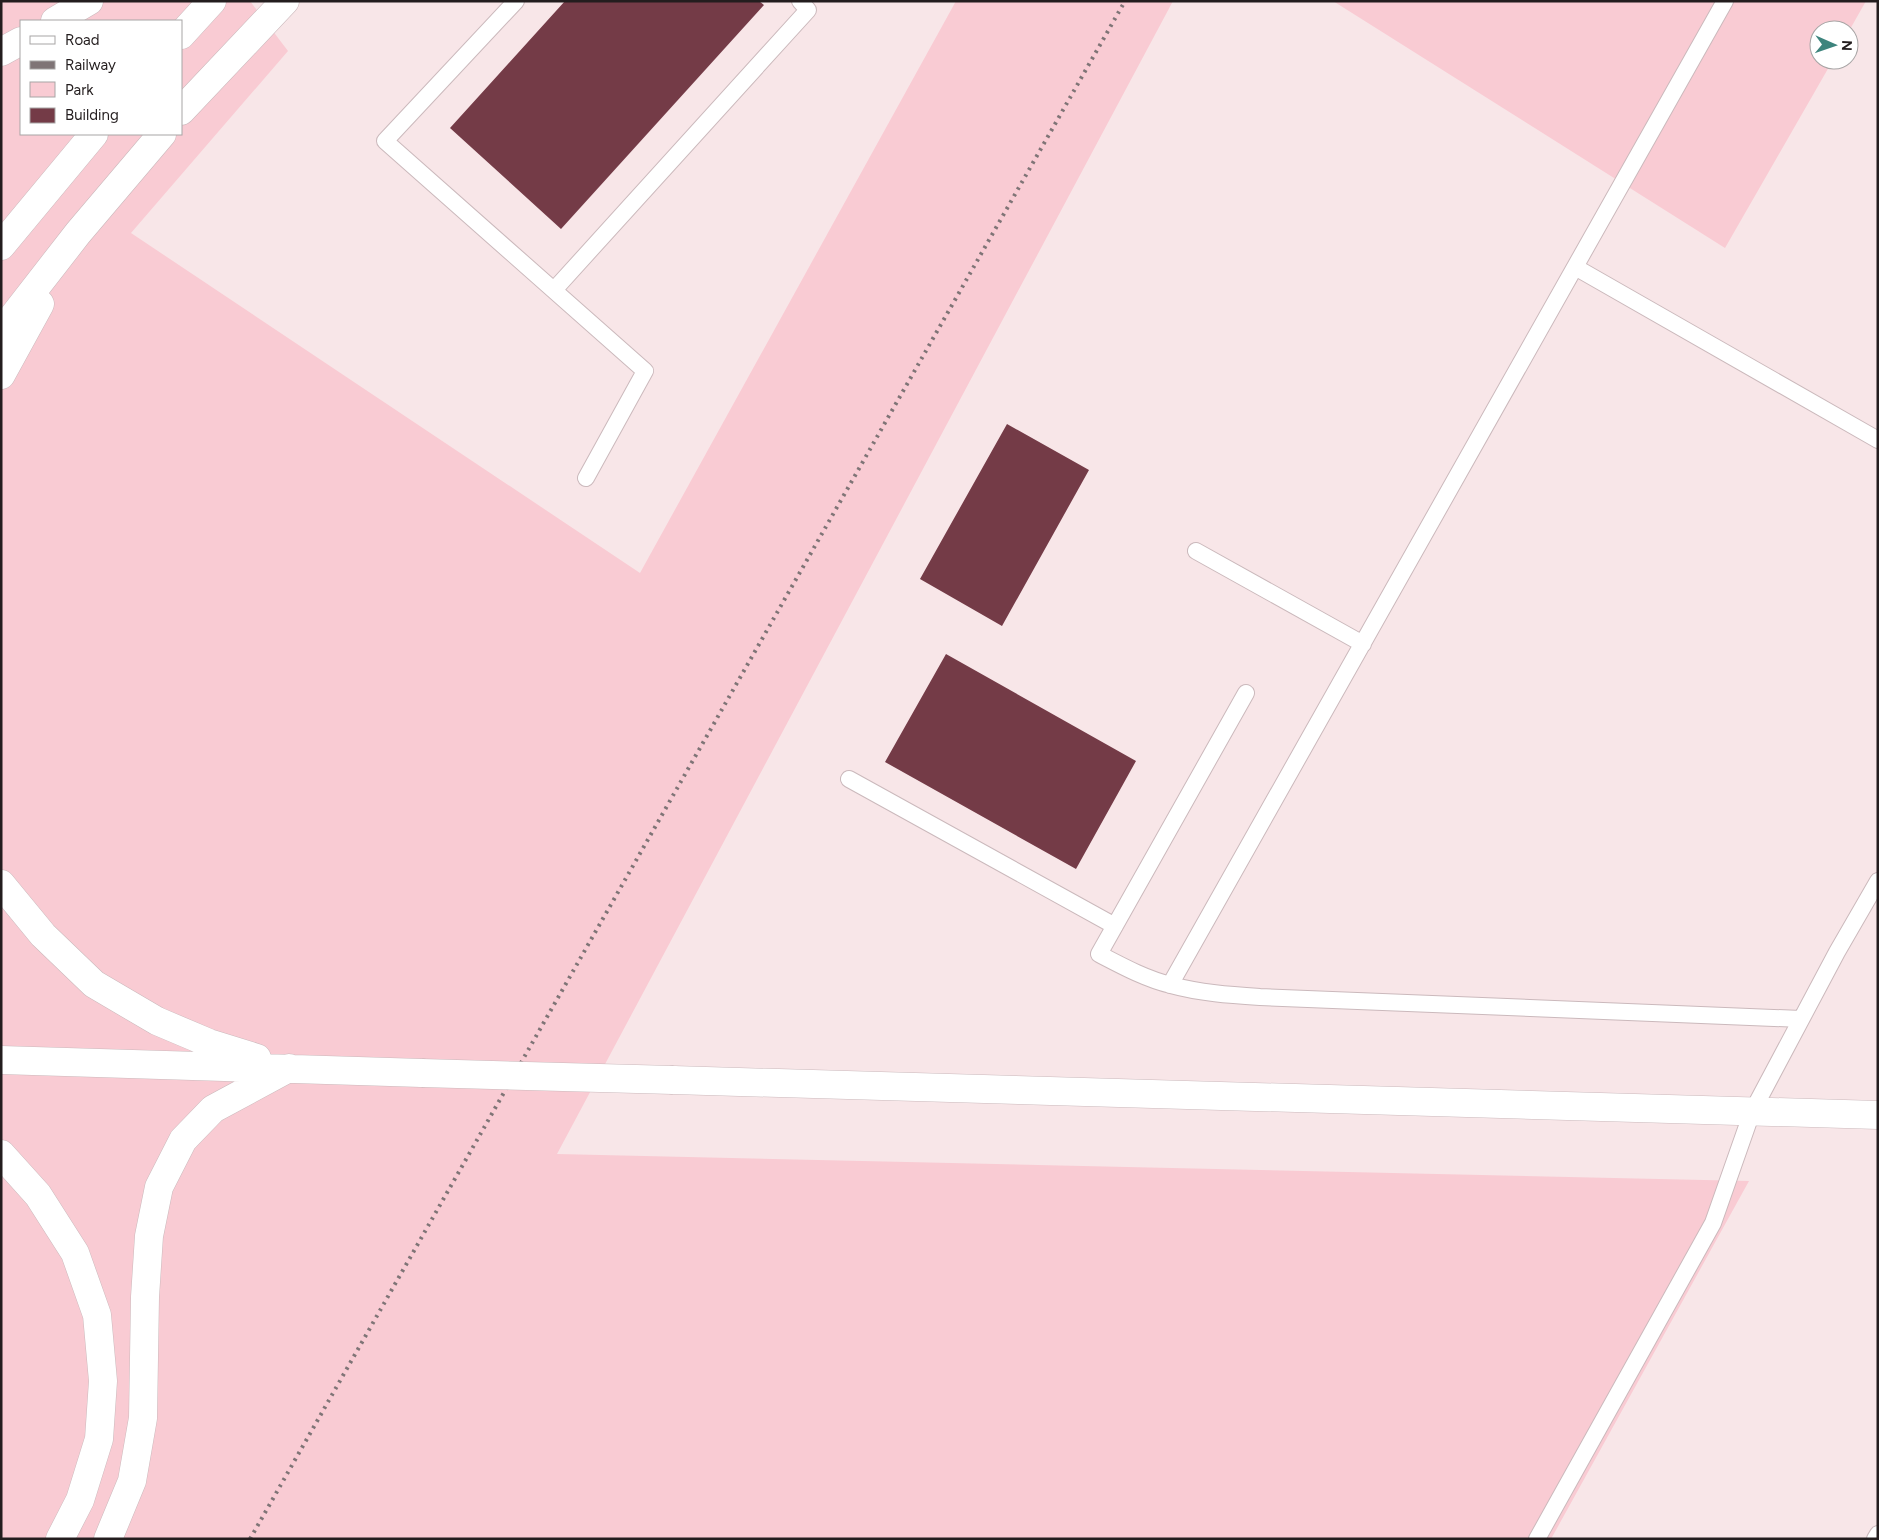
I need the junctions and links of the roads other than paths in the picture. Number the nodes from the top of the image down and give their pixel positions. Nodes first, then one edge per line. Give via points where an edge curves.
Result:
1 (89, 1) edge
2 (212, 1) edge
3 (286, 1) edge
4 (516, 1) edge
5 (800, 1) edge
6 (1725, 1) edge
7 (57, 20) edge
8 (182, 33) edge
9 (20, 42) edge
10 (1, 52) edge
11 (182, 110) edge
12 (93, 135) edge
13 (161, 135) edge
14 (78, 234) junction
15 (1, 246) edge
16 (1575, 267) junction
17 (554, 290) junction
18 (1, 332) edge
19 (1, 375) edge
20 (1878, 440) edge
21 (586, 478) dead end
22 (1196, 551) dead end
23 (1363, 644) junction
24 (1246, 693) dead end
25 (849, 779) dead end
26 (1878, 880) edge
27 (1, 884) edge
28 (1115, 926) junction
29 (1170, 985) junction
30 (1801, 1019) junction
31 (1, 1060) edge
32 (289, 1068) junction
33 (1752, 1112) junction
34 (1878, 1115) edge
35 (1, 1154) edge
36 (1878, 1534) edge
37 (60, 1539) edge
38 (108, 1539) edge
39 (1537, 1539) edge
40 (1875, 1539) edge

1 - 7 main road
2 - 8 main road
3 - 11 main road
4 - 17 lane via 385,141
5 - 17 lane via 808,10
6 - 16 lane
9 - 10 main road
12 - 15 main road
13 - 14 main road
14 - 18 main road
14 - 19 main road
16 - 20 lane
16 - 23 lane
17 - 21 lane via 645,371
22 - 23 lane
23 - 29 lane
24 - 28 lane
25 - 28 lane
26 - 30 lane
27 - 32 main road via 43,935 94,984 157,1021 209,1043
28 - 29 lane via 1099,954 1130,971
29 - 30 lane via 1260,997
30 - 33 lane
31 - 32 main road
32 - 33 main road, bridge
32 - 38 main road via 213,1109 183,1140 159,1187 149,1236 143,1418 132,1481
33 - 34 main road
33 - 39 lane via 1713,1223
35 - 37 main road via 38,1195 75,1253 96,1315 102,1381 99,1439 80,1500
36 - 40 lane

